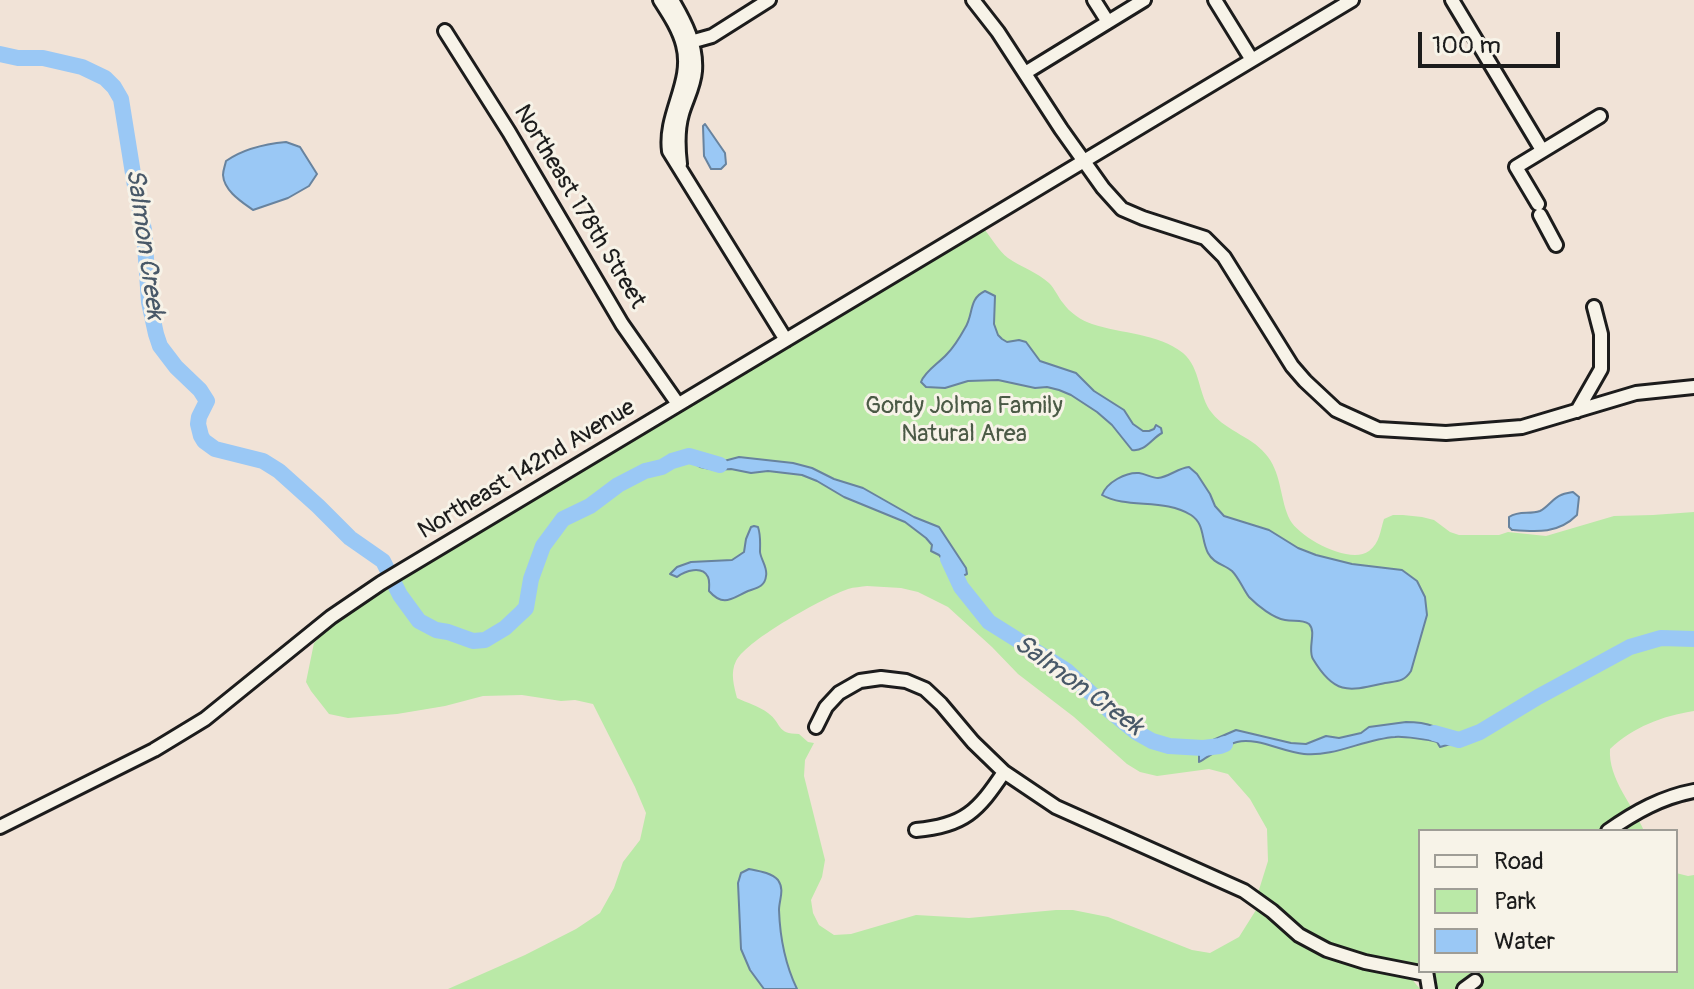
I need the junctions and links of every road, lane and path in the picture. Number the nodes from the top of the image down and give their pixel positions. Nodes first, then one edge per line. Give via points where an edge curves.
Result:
1 (660, 0) edge
2 (672, 0) edge
3 (769, 0) edge
4 (973, 0) edge
5 (1094, 0) edge
6 (1144, 0) edge
7 (1215, 0) edge
8 (1352, 0) edge
9 (1452, 0) edge
10 (1108, 22) junction
11 (445, 31) dead end
12 (688, 43) junction
13 (1252, 60) junction
14 (1025, 73) junction
15 (1600, 116) dead end
16 (1542, 150) junction
17 (1085, 161) junction
18 (1556, 245) dead end
19 (1594, 307) dead end
20 (786, 340) junction
21 (1694, 387) edge
22 (678, 404) junction
23 (1577, 411) junction
24 (816, 727) dead end
25 (1004, 772) junction
26 (1694, 791) edge
27 (0, 827) edge
28 (1611, 829) edge
29 (916, 830) dead end
30 (1418, 971) edge

1 - 12 street
2 - 12 street via 686,25
3 - 12 street via 712,36
4 - 14 street
5 - 10 street
6 - 10 street
7 - 13 street
8 - 13 street, Northeast 142nd Avenue
9 - 16 street
10 - 14 street
11 - 22 street, Northeast 178th Street via 622,324
12 - 20 street via 696,70 678,130 680,168
13 - 17 street, Northeast 142nd Avenue
14 - 17 street
15 - 16 street
16 - 18 street via 1516,167
17 - 20 street, Northeast 142nd Avenue
17 - 23 street via 1122,209 1205,238 1224,257 1292,366 1336,410 1378,429 1446,433 1522,427
19 - 23 street via 1601,369
20 - 22 street, Northeast 142nd Avenue
21 - 23 street via 1636,393
22 - 27 street, Northeast 142nd Avenue via 381,583 205,719
24 - 25 street via 839,693 860,681 906,681 925,689
25 - 29 street via 964,818
25 - 30 street via 1056,807 1244,891 1327,950
26 - 28 street via 1666,797

